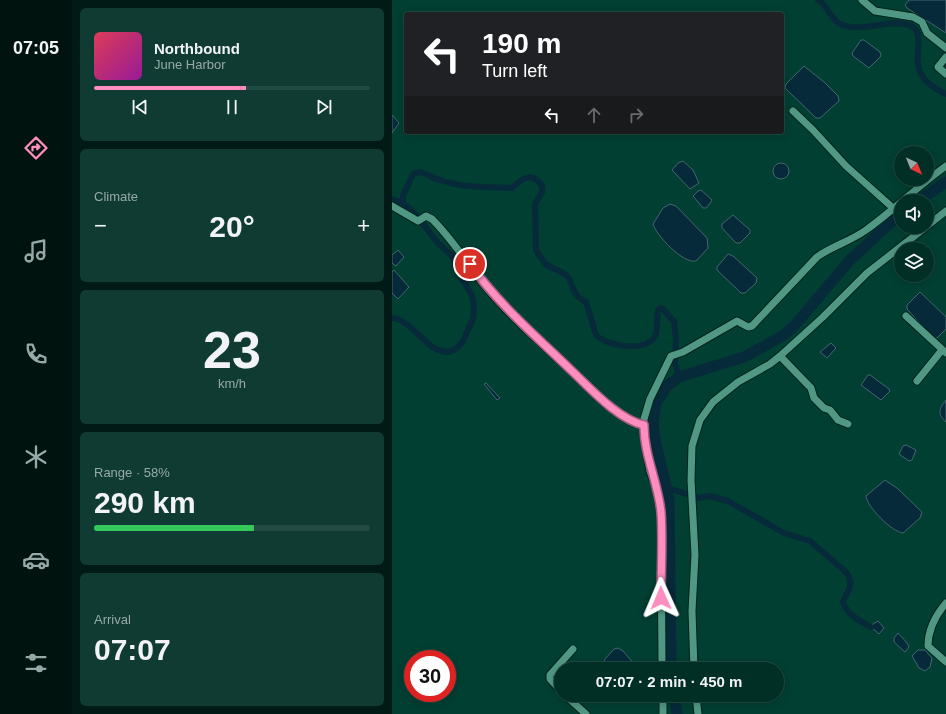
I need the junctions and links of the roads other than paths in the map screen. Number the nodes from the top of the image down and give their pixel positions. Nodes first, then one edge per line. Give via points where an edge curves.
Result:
1 (862, 0) edge
2 (946, 48) edge
3 (946, 57) edge
4 (946, 74) edge
5 (793, 111) dead end
6 (946, 166) edge
7 (392, 206) edge
8 (893, 208) junction
9 (946, 211) edge
10 (934, 220) edge
11 (916, 234) edge
12 (906, 316) dead end
13 (944, 352) edge
14 (780, 356) junction
15 (917, 381) dead end
16 (848, 424) dead end
17 (644, 425) junction
18 (946, 603) edge
19 (573, 649) dead end
20 (562, 662) edge
21 (662, 662) edge
22 (694, 662) edge
23 (946, 662) edge
24 (554, 670) edge
25 (554, 683) edge
26 (573, 702) edge
27 (663, 702) edge
28 (697, 702) edge
29 (586, 714) edge
30 (663, 714) edge
31 (698, 714) edge

1 - 2 street via 875,11 912,17 922,22 927,32
3 - 4 street via 938,67
5 - 8 street via 846,166
6 - 8 street
7 - 17 street via 421,219 429,217 462,253 484,285 527,330 598,396 621,414
8 - 17 street via 865,231 817,257 752,326 748,327 737,321 683,352 671,356 650,399
9 - 10 street
11 - 14 street via 867,273
12 - 13 street
13 - 15 street
14 - 16 street via 811,388 814,398 838,420
14 - 22 street via 725,392 706,411 695,432 692,446 695,556 692,611
17 - 21 street via 650,471 661,512
18 - 23 street via 932,624 928,646
19 - 20 street
24 - 25 street via 550,679
26 - 29 street
27 - 30 street
28 - 31 street

